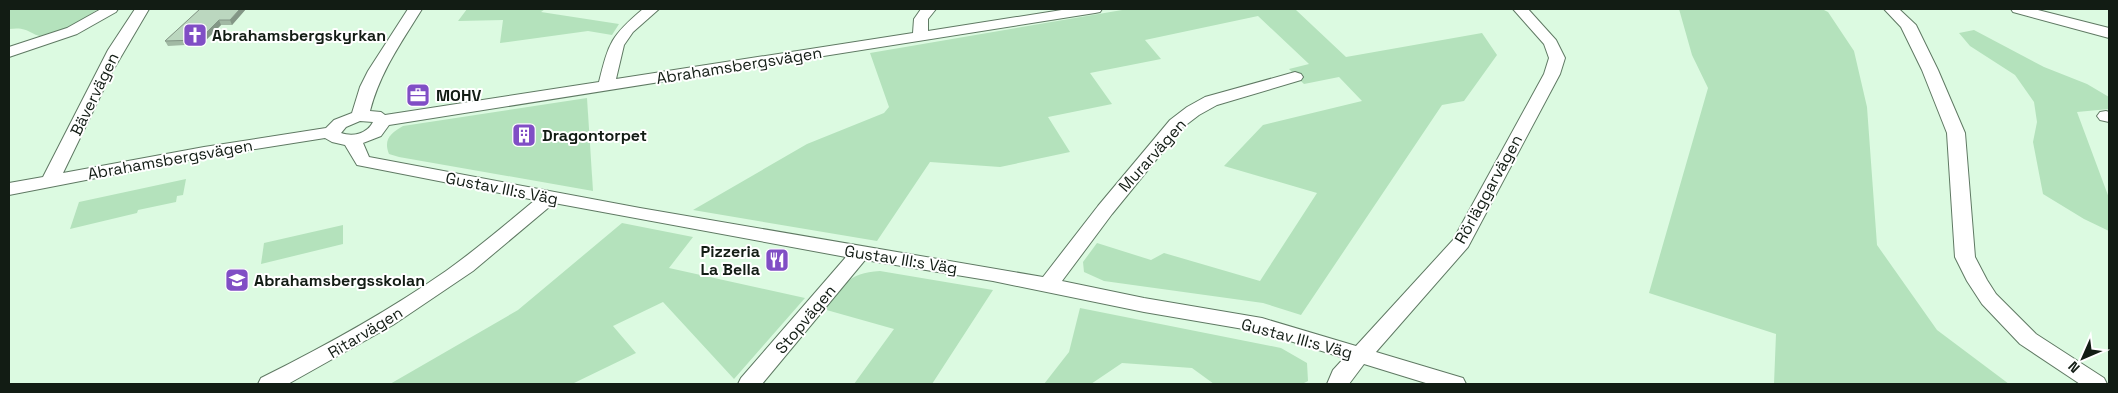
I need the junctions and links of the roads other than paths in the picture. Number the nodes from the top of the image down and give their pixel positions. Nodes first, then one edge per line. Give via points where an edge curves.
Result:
1 (112, 9) edge
2 (142, 9) edge
3 (416, 9) edge
4 (652, 9) edge
5 (929, 9) edge
6 (1095, 9) edge
7 (1520, 9) edge
8 (1891, 9) edge
9 (2018, 9) edge
10 (2109, 33) edge
11 (920, 36) junction
12 (9, 52) edge
13 (1295, 77) dead end
14 (606, 86) junction
15 (360, 116) junction
16 (382, 121) junction
17 (332, 132) junction
18 (353, 140) junction
19 (50, 181) junction
20 (9, 188) edge
21 (550, 197) junction
22 (860, 253) junction
23 (1047, 286) junction
24 (1360, 355) junction
25 (269, 384) edge
26 (749, 384) edge
27 (1338, 384) edge
28 (1455, 384) edge
29 (2096, 384) edge

1 - 12 street via 72,31
2 - 19 street, Bävervägen via 97,82 70,145
3 - 15 street via 376,71
4 - 14 street via 628,29 616,45
5 - 11 street via 921,19
6 - 11 street, Abrahamsbergsvägen
7 - 24 street, Rörläggarvägen via 1551,43 1557,58 1552,74 1461,243
8 - 29 street via 1908,25 1956,133 1966,257 1977,281 2028,339
9 - 10 street
11 - 14 street, Abrahamsbergsvägen
13 - 23 street, Murarvägen via 1211,102 1176,124 1104,210
14 - 16 street, Abrahamsbergsvägen
15 - 16 street via 375,116
15 - 17 street via 340,122
16 - 18 street via 375,132
17 - 18 street via 337,139
17 - 19 street, Abrahamsbergsvägen
18 - 21 street, Gustav III:s Väg via 363,161
19 - 20 street, Abrahamsbergsvägen
21 - 22 street, Gustav III:s Väg
21 - 25 street, Ritarvägen via 438,286 330,353
22 - 23 street, Gustav III:s Väg
22 - 26 street, Stopvägen
23 - 24 street, Gustav III:s Väg via 1262,325
24 - 27 street, Rörläggarvägen
24 - 28 street, Gustav III:s Väg

